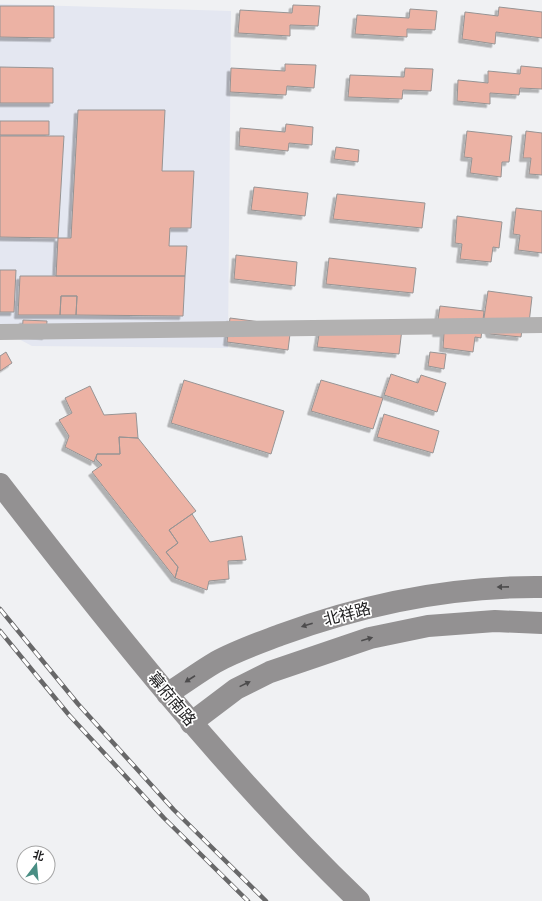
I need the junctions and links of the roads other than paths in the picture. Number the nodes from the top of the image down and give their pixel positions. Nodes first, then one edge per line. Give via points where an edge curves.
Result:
1 (542, 325) edge
2 (0, 332) edge
3 (0, 484) edge
4 (542, 587) edge
5 (542, 623) edge
6 (284, 634) junction
7 (296, 662) junction
8 (167, 694) junction
9 (191, 723) junction
10 (359, 901) edge

1 - 2 street
3 - 8 street, 幕府南路
4 -> 6 street, 北祥路 via 499,587 428,595 366,608
7 -> 5 street, 北祥路 via 370,638 428,626 496,621
6 - 7 street via 279,643 279,652
6 -> 8 street, 北祥路 via 216,662
9 -> 7 street, 北祥路 via 236,688
8 - 9 street, 幕府南路
9 - 10 street, 幕府南路 via 319,863

